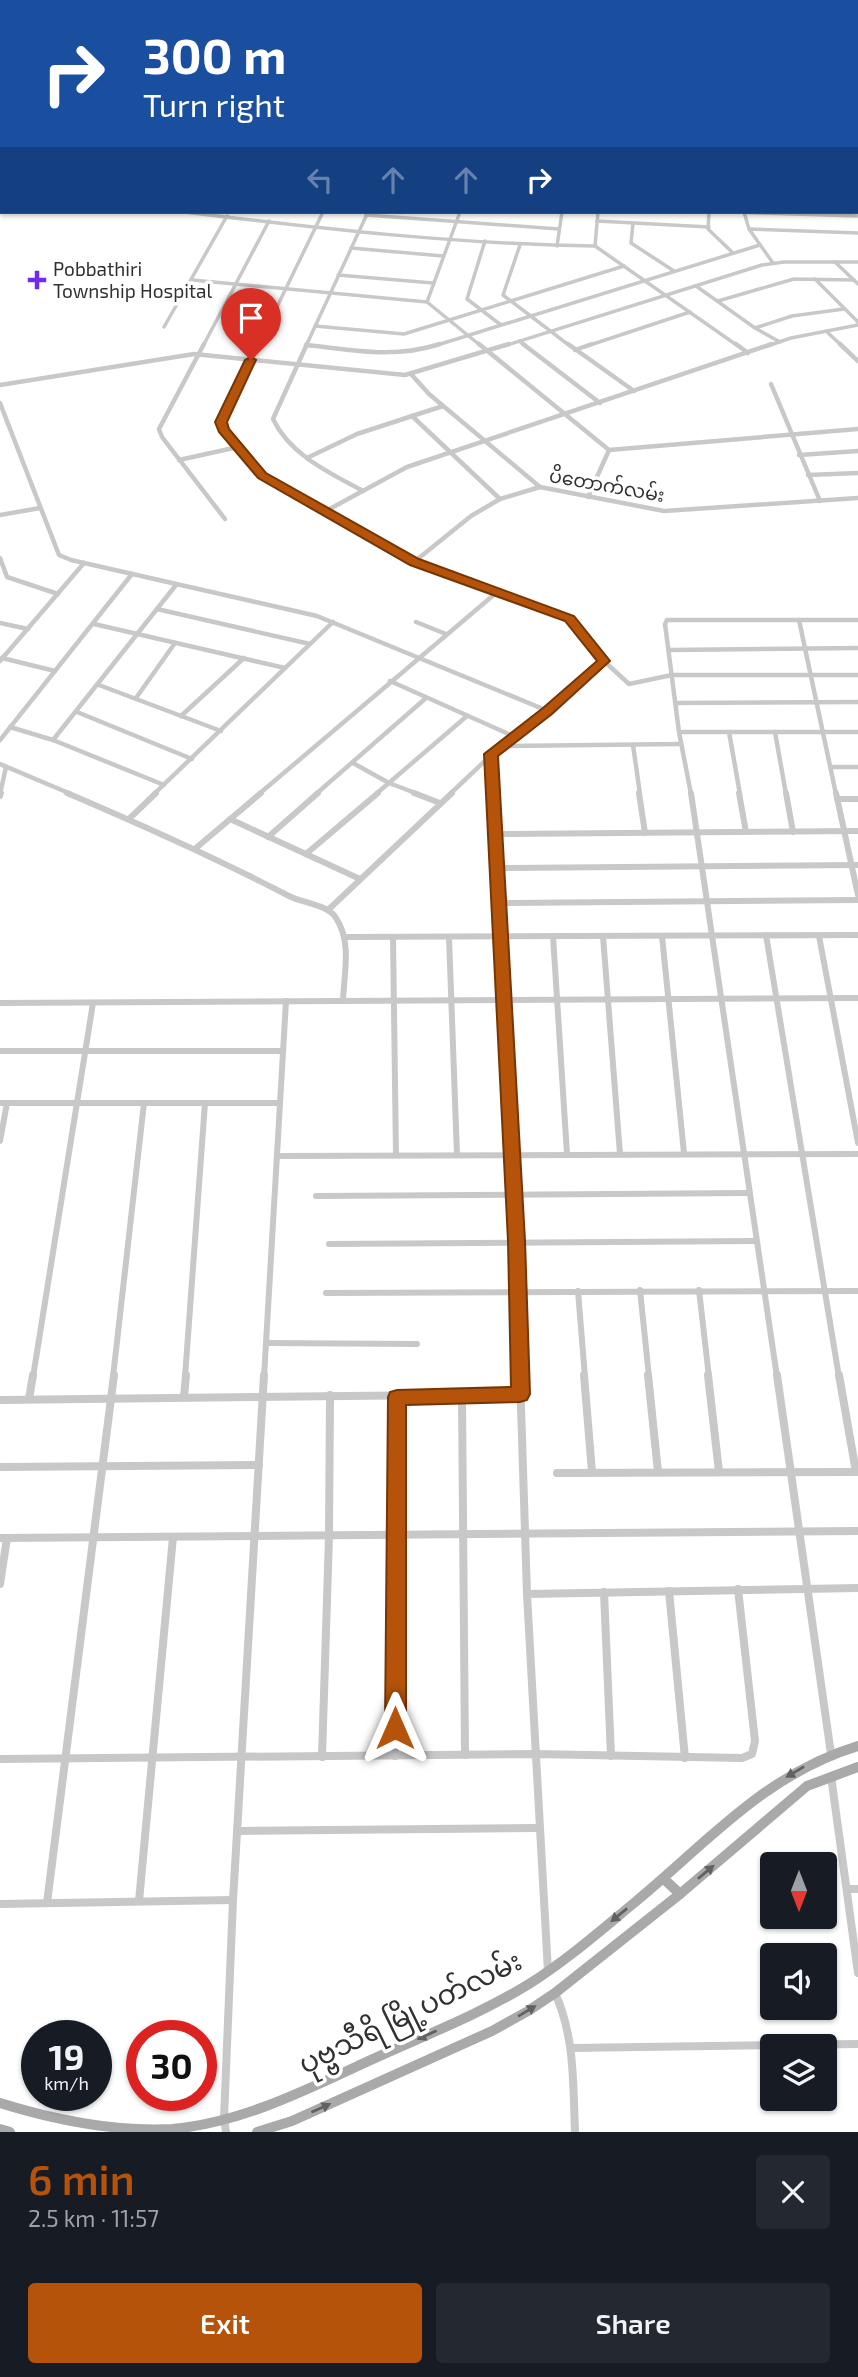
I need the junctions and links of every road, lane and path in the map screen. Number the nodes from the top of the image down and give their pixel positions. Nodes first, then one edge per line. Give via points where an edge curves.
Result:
1 (206, 214) edge
2 (322, 214) edge
3 (367, 214) edge
4 (424, 214) edge
5 (459, 214) edge
6 (562, 214) edge
7 (598, 214) edge
8 (709, 214) edge
9 (744, 214) edge
10 (801, 214) edge
11 (227, 216) junction
12 (858, 216) edge
13 (421, 220) junction
14 (268, 221) junction
15 (597, 221) junction
16 (456, 223) junction
17 (633, 223) junction
18 (709, 227) junction
19 (315, 228) junction
20 (559, 229) junction
21 (748, 229) junction
22 (358, 231) junction
23 (858, 233) edge
24 (449, 238) junction
25 (485, 242) junction
26 (520, 244) junction
27 (760, 245) junction
28 (557, 246) junction
29 (595, 246) junction
30 (351, 248) junction
31 (733, 253) junction
32 (443, 256) junction
33 (835, 262) junction
34 (858, 262) edge
35 (773, 263) junction
36 (624, 266) junction
37 (674, 271) junction
38 (338, 275) junction
39 (815, 279) junction
40 (192, 280) junction
41 (643, 280) junction
42 (856, 282) edge
43 (236, 283) junction
44 (433, 283) junction
45 (696, 286) junction
46 (286, 288) junction
47 (330, 292) junction
48 (666, 295) junction
49 (512, 301) junction
50 (718, 301) junction
51 (427, 302) junction
52 (844, 309) junction
53 (481, 310) junction
54 (690, 312) junction
55 (530, 315) junction
56 (447, 320) junction
57 (858, 324) edge
58 (501, 325) junction
59 (315, 326) junction
60 (164, 327) dead end
61 (755, 328) junction
62 (825, 331) junction
63 (550, 332) junction
64 (467, 336) junction
65 (519, 341) junction
66 (780, 342) junction
67 (306, 345) junction
68 (575, 350) junction
69 (486, 352) junction
70 (748, 353) junction
71 (199, 355) junction
72 (251, 360) junction
73 (858, 361) edge
74 (297, 364) junction
75 (411, 374) junction
76 (771, 384) dead end
77 (0, 385) edge
78 (634, 391) junction
79 (600, 403) junction
80 (1, 406) edge
81 (443, 406) junction
82 (565, 415) junction
83 (412, 416) junction
84 (858, 429) edge
85 (790, 433) junction
86 (485, 441) junction
87 (238, 447) junction
88 (609, 450) junction
89 (858, 452) edge
90 (451, 453) junction
91 (799, 455) junction
92 (307, 458) junction
93 (179, 460) junction
94 (858, 473) edge
95 (808, 475) junction
96 (540, 487) junction
97 (363, 491) junction
98 (588, 496) junction
99 (858, 498) edge
100 (500, 499) junction
101 (820, 500) junction
102 (40, 508) junction
103 (324, 512) junction
104 (0, 515) edge
105 (225, 519) dead end
106 (0, 558) edge
107 (414, 562) junction
108 (84, 563) junction
109 (132, 574) junction
110 (176, 585) junction
111 (496, 593) junction
112 (58, 594) junction
113 (157, 609) junction
114 (799, 620) junction
115 (858, 620) edge
116 (333, 622) junction
117 (416, 622) dead end
118 (0, 623) edge
119 (94, 624) junction
120 (27, 629) junction
121 (137, 634) junction
122 (446, 635) junction
123 (175, 643) junction
124 (310, 644) junction
125 (858, 648) edge
126 (804, 649) junction
127 (669, 650) junction
128 (419, 657) junction
129 (244, 658) junction
130 (1, 659) edge
131 (604, 661) junction
132 (285, 668) junction
133 (55, 671) junction
134 (858, 674) edge
135 (672, 675) junction
136 (811, 675) junction
137 (390, 681) junction
138 (99, 685) junction
139 (136, 698) junction
140 (426, 698) junction
141 (675, 702) junction
142 (817, 702) junction
143 (858, 702) edge
144 (548, 711) junction
145 (77, 712) junction
146 (181, 716) junction
147 (467, 716) junction
148 (10, 727) junction
149 (220, 731) junction
150 (679, 732) junction
151 (729, 732) junction
152 (775, 732) junction
153 (823, 732) junction
154 (858, 732) edge
155 (513, 736) junction
156 (0, 740) edge
157 (53, 740) junction
158 (633, 744) junction
159 (681, 744) junction
160 (500, 746) junction
161 (491, 754) junction
162 (192, 758) junction
163 (353, 763) junction
164 (3, 765) edge
165 (831, 767) junction
166 (858, 767) edge
167 (389, 783) junction
168 (164, 785) junction
169 (0, 796) edge
170 (837, 799) junction
171 (858, 799) edge
172 (440, 803) junction
173 (129, 819) junction
174 (230, 819) junction
175 (844, 831) junction
176 (858, 831) edge
177 (698, 832) junction
178 (746, 832) junction
179 (793, 832) junction
180 (645, 833) junction
181 (495, 834) junction
182 (268, 837) junction
183 (196, 848) junction
184 (306, 854) junction
185 (855, 865) edge
186 (497, 868) junction
187 (701, 868) junction
188 (359, 879) junction
189 (858, 898) edge
190 (706, 901) junction
191 (498, 903) junction
192 (328, 910) junction
193 (766, 935) junction
194 (858, 935) edge
195 (553, 936) junction
196 (603, 936) junction
197 (662, 936) junction
198 (711, 936) junction
199 (819, 936) junction
200 (346, 937) junction
201 (393, 937) junction
202 (449, 937) junction
203 (500, 937) junction
204 (720, 998) junction
205 (776, 998) junction
206 (858, 998) edge
207 (557, 999) junction
208 (608, 999) junction
209 (668, 999) junction
210 (829, 999) junction
211 (450, 1000) junction
212 (505, 1000) junction
213 (286, 1001) junction
214 (343, 1001) junction
215 (394, 1001) junction
216 (0, 1003) edge
217 (93, 1003) junction
218 (0, 1051) edge
219 (84, 1051) junction
220 (283, 1051) junction
221 (76, 1102) junction
222 (3, 1103) edge
223 (144, 1103) junction
224 (205, 1103) junction
225 (280, 1103) junction
226 (0, 1141) edge
227 (858, 1143) edge
228 (800, 1152) junction
229 (684, 1153) junction
230 (744, 1153) junction
231 (512, 1154) junction
232 (567, 1154) junction
233 (620, 1154) junction
234 (858, 1154) edge
235 (396, 1155) junction
236 (457, 1155) junction
237 (277, 1156) junction
238 (749, 1193) junction
239 (514, 1194) junction
240 (316, 1196) dead end
241 (516, 1241) junction
242 (756, 1241) junction
243 (329, 1244) dead end
244 (765, 1289) junction
245 (640, 1290) junction
246 (699, 1290) junction
247 (825, 1290) junction
248 (578, 1291) junction
249 (858, 1291) edge
250 (517, 1292) junction
251 (326, 1293) dead end
252 (266, 1343) junction
253 (417, 1344) dead end
254 (520, 1394) junction
255 (330, 1395) junction
256 (263, 1396) junction
257 (462, 1396) junction
258 (184, 1397) junction
259 (397, 1397) junction
260 (111, 1398) junction
261 (29, 1399) junction
262 (0, 1400) edge
263 (259, 1465) junction
264 (103, 1466) junction
265 (0, 1467) edge
266 (592, 1472) junction
267 (658, 1472) junction
268 (719, 1472) junction
269 (791, 1472) junction
270 (857, 1472) edge
271 (557, 1473) dead end
272 (858, 1531) edge
273 (800, 1532) junction
274 (524, 1534) junction
275 (463, 1535) junction
276 (330, 1536) junction
277 (396, 1536) junction
278 (173, 1537) junction
279 (255, 1537) junction
280 (3, 1538) edge
281 (93, 1538) junction
282 (0, 1584) edge
283 (808, 1588) junction
284 (858, 1588) edge
285 (738, 1589) junction
286 (668, 1591) junction
287 (604, 1592) junction
288 (527, 1594) junction
289 (858, 1746) edge
290 (535, 1754) junction
291 (831, 1754) junction
292 (465, 1755) junction
293 (395, 1756) junction
294 (611, 1756) junction
295 (322, 1757) junction
296 (685, 1758) junction
297 (0, 1759) edge
298 (65, 1759) junction
299 (152, 1759) junction
300 (242, 1759) junction
301 (858, 1768) edge
302 (831, 1776) junction
303 (538, 1828) junction
304 (239, 1831) junction
305 (664, 1878) junction
306 (846, 1889) junction
307 (858, 1889) edge
308 (680, 1894) junction
309 (233, 1900) junction
310 (139, 1901) junction
311 (47, 1903) junction
312 (0, 1904) edge
313 (858, 1970) edge
314 (548, 1972) junction
315 (555, 1993) junction
316 (858, 2044) edge
317 (571, 2048) junction
318 (0, 2103) edge
319 (224, 2118) junction
320 (0, 2129) edge
321 (10, 2132) edge
322 (226, 2132) edge
323 (257, 2132) edge
324 (575, 2132) edge

1 - 11 street
2 - 19 street
3 - 13 street
3 - 22 street
4 - 13 street
5 - 16 street
6 - 20 street
7 - 15 street
8 - 18 street
9 - 21 street
10 - 12 street
11 - 14 street
11 - 40 street
13 - 16 street
14 - 19 street
14 - 43 street
15 - 17 street
15 - 29 street
16 - 20 street
16 - 24 street
17 - 18 street
17 - 37 street via 631,243
18 - 31 street
19 - 22 street
19 - 46 street
20 - 28 street
21 - 23 street
21 - 27 street
22 - 24 street
22 - 30 street
24 - 25 street
24 - 32 street
25 - 26 street
25 - 53 street via 467,299
26 - 28 street
26 - 49 street via 503,295
27 - 31 street
27 - 35 street
28 - 29 street
29 - 36 street
30 - 32 street
30 - 38 street
31 - 37 street
32 - 44 street
33 - 34 street
33 - 35 street
33 - 42 street
35 - 45 street
36 - 41 street
36 - 49 street
37 - 41 street
38 - 44 street
38 - 47 street
39 - 42 street
39 - 50 street via 794,279
39 - 52 street
40 - 43 street
40 - 60 street
41 - 48 street
41 - 55 street
43 - 46 street
43 - 71 street
44 - 51 street
45 - 48 street
45 - 50 street
46 - 47 street
46 - 72 street
47 - 51 street
47 - 59 street
48 - 54 street
48 - 63 street
49 - 53 street
49 - 55 street
50 - 61 street
51 - 56 street
52 - 57 street
52 - 61 street via 792,316
53 - 56 street
53 - 58 street
54 - 68 street
54 - 70 street
55 - 58 street
55 - 63 street
56 - 59 street via 404,334
56 - 64 street
57 - 62 street
58 - 64 street
59 - 67 street
61 - 66 street
62 - 66 street
62 - 73 street
63 - 65 street
63 - 68 street
64 - 67 street via 403,354
64 - 69 street
65 - 69 street
65 - 79 street
66 - 70 street
67 - 74 street
68 - 78 street
69 - 75 street
69 - 82 street
70 - 78 street
71 - 72 street
71 - 77 street
71 - 93 street via 159,429
72 - 74 street
72 - 87 street via 221,422
74 - 75 street
74 - 92 street via 273,419 275,427
75 - 81 street
76 - 85 street
78 - 79 street
79 - 82 street
80 - 102 street
81 - 83 street
81 - 86 street
82 - 86 street
82 - 88 street
83 - 90 street
83 - 92 street via 357,434
84 - 85 street
85 - 88 street
85 - 91 street
86 - 90 street
86 - 96 street
87 - 93 street
87 - 103 street via 262,476
88 - 98 street
89 - 91 street
90 - 97 street via 407,467
90 - 100 street
91 - 95 street
92 - 97 street
93 - 105 street
94 - 95 street
95 - 101 street
96 - 98 street, ပိတောက်လမ်း
96 - 100 street, ပိတောက်လမ်း
97 - 103 street
98 - 101 street, ပိတောက်လမ်း via 664,511
99 - 101 street, ပိတောက်လမ်း
100 - 107 street, ပိတောက်လမ်း
102 - 104 street
102 - 108 street via 59,555
103 - 107 street
106 - 112 street via 8,577
107 - 111 street
108 - 109 street
108 - 112 street
109 - 110 street
109 - 119 street
110 - 113 street
110 - 116 street
111 - 122 street
111 - 131 street via 569,618
112 - 120 street
113 - 121 street
113 - 124 street
114 - 115 street
114 - 126 street
114 - 127 street via 667,620
116 - 124 street
116 - 128 street
117 - 122 street
118 - 120 street
119 - 121 street
119 - 133 street
120 - 130 street
121 - 123 street
121 - 138 street
122 - 128 street
123 - 129 street
123 - 139 street
124 - 132 street
125 - 126 street
126 - 127 street
126 - 136 street
127 - 135 street
128 - 137 street
128 - 144 street
129 - 132 street
129 - 146 street
130 - 133 street
131 - 135 street via 629,684
131 - 144 street
132 - 149 street
133 - 148 street
134 - 136 street
135 - 136 street
135 - 141 street
136 - 142 street
137 - 140 street
137 - 174 street
138 - 139 street
138 - 145 street
139 - 146 street
140 - 147 street
140 - 163 street
141 - 142 street
141 - 150 street
142 - 143 street
142 - 153 street
144 - 155 street
145 - 157 street
145 - 162 street
146 - 149 street
147 - 155 street
147 - 167 street
148 - 156 street
148 - 157 street
149 - 162 street
150 - 151 street
150 - 159 street
151 - 152 street
151 - 178 street
152 - 153 street
152 - 179 street
153 - 154 street
153 - 165 street
155 - 160 street
157 - 168 street
158 - 159 street
158 - 160 street
158 - 180 street
159 - 177 street
160 - 161 street
161 - 172 street
161 - 181 street
162 - 168 street
163 - 167 street
163 - 182 street
164 - 169 street
164 - 173 street
165 - 166 street
165 - 170 street
167 - 172 street
167 - 184 street
168 - 173 street
170 - 171 street
170 - 175 street
172 - 188 street
173 - 183 street
174 - 182 street
174 - 183 street
175 - 176 street
175 - 179 street
175 - 185 street
177 - 178 street
177 - 180 street
177 - 187 street
178 - 179 street
180 - 181 street
181 - 186 street
182 - 184 street
183 - 192 street via 304,904
184 - 188 street
185 - 187 street
185 - 189 street
186 - 187 street
186 - 191 street
187 - 190 street
188 - 192 street
189 - 190 street
190 - 191 street
190 - 198 street
191 - 203 street
192 - 200 street
193 - 198 street
193 - 199 street
193 - 205 street
194 - 199 street
195 - 196 street
195 - 203 street
195 - 207 street
196 - 197 street
196 - 208 street
197 - 198 street
197 - 209 street
198 - 204 street
199 - 210 street
200 - 201 street
200 - 214 street
201 - 202 street
201 - 215 street
202 - 203 street
202 - 211 street
203 - 212 street
204 - 205 street
204 - 209 street
204 - 230 street
205 - 210 street
205 - 228 street
206 - 210 street
207 - 208 street
207 - 212 street
207 - 232 street
208 - 209 street
208 - 233 street
209 - 229 street
210 - 227 street
211 - 212 street
211 - 215 street
211 - 236 street
212 - 231 street
213 - 214 street
213 - 217 street
213 - 220 street
214 - 215 street
215 - 235 street
216 - 217 street
217 - 219 street
218 - 219 street
219 - 220 street
219 - 221 street
220 - 225 street
221 - 222 street
221 - 223 street
221 - 261 street
222 - 226 street
223 - 224 street
223 - 260 street
224 - 225 street
224 - 258 street
225 - 237 street
228 - 230 street
228 - 234 street
228 - 247 street
229 - 230 street
229 - 233 street
230 - 238 street
231 - 232 street
231 - 236 street
231 - 239 street
232 - 233 street
235 - 236 street
235 - 237 street
237 - 252 street
238 - 239 street
238 - 242 street
239 - 240 street
239 - 241 street
241 - 242 street
241 - 243 street
241 - 250 street
242 - 244 street
244 - 246 street
244 - 247 street
244 - 269 street
245 - 246 street
245 - 248 street
245 - 267 street
246 - 268 street
247 - 249 street
247 - 270 street
248 - 250 street
248 - 266 street
250 - 251 street
250 - 254 street
252 - 253 street
252 - 256 street
254 - 257 street
254 - 274 street
255 - 256 street
255 - 259 street
255 - 276 street
256 - 258 street
256 - 263 street
257 - 259 street
257 - 275 street
258 - 260 street
259 - 277 street
260 - 261 street
260 - 264 street
261 - 262 street
263 - 264 street
263 - 279 street
264 - 265 street
264 - 281 street
266 - 267 street
266 - 271 street
267 - 268 street
268 - 269 street
269 - 270 street
269 - 273 street
272 - 273 street
273 - 274 street
273 - 283 street
274 - 275 street
274 - 288 street
275 - 277 street
275 - 292 street
276 - 277 street
276 - 279 street
276 - 295 street
277 - 293 street
278 - 279 street
278 - 281 street
278 - 299 street
279 - 300 street
280 - 281 street
280 - 282 street
281 - 298 street
283 - 284 street
283 - 285 street
283 - 291 street
285 - 286 street
285 - 296 street via 754,1748 742,1758
286 - 287 street
286 - 296 street
287 - 288 street
287 - 294 street
288 - 290 street
289 - 291 main road, ပုဗ္ဗသီရိ မြို့ပတ်လမ်း
290 - 292 street
290 - 294 street
290 - 303 street
291 -> 305 main road, ပုဗ္ဗသီရိ မြို့ပတ်လမ်း via 763,1793
292 - 293 street
293 - 295 street
294 - 296 street
295 - 300 street
297 - 298 street
298 - 299 street
298 - 311 street
299 - 300 street
299 - 310 street
300 - 304 street
301 - 302 main road, ပုဗ္ဗသီရိ မြို့ပတ်လမ်း
302 - 306 street
308 -> 302 main road, ပုဗ္ဗသီရိ မြို့ပတ်လမ်း via 807,1786
303 - 304 street
303 - 314 street
304 - 309 street
305 - 308 main road
305 -> 314 main road, ပုဗ္ဗသီရိ မြို့ပတ်လမ်း
306 - 307 street
306 - 313 street
308 - 315 main road, ပုဗ္ဗသီရိ မြို့ပတ်လမ်း
309 - 310 street
309 - 319 street
310 - 311 street
311 - 312 street
314 -> 319 main road, ပုဗ္ဗသီရိ မြို့ပတ်လမ်း via 481,2010 283,2100
315 - 317 street via 565,2011
323 -> 315 main road, ပုဗ္ဗသီရိ မြို့ပတ်လမ်း via 292,2121 492,2031
316 - 317 street
317 - 324 street
318 - 319 main road, ပုဗ္ဗသီရိ မြို့ပတ်လမ်း via 47,2118 132,2130 174,2129
319 - 322 street
320 - 321 main road

